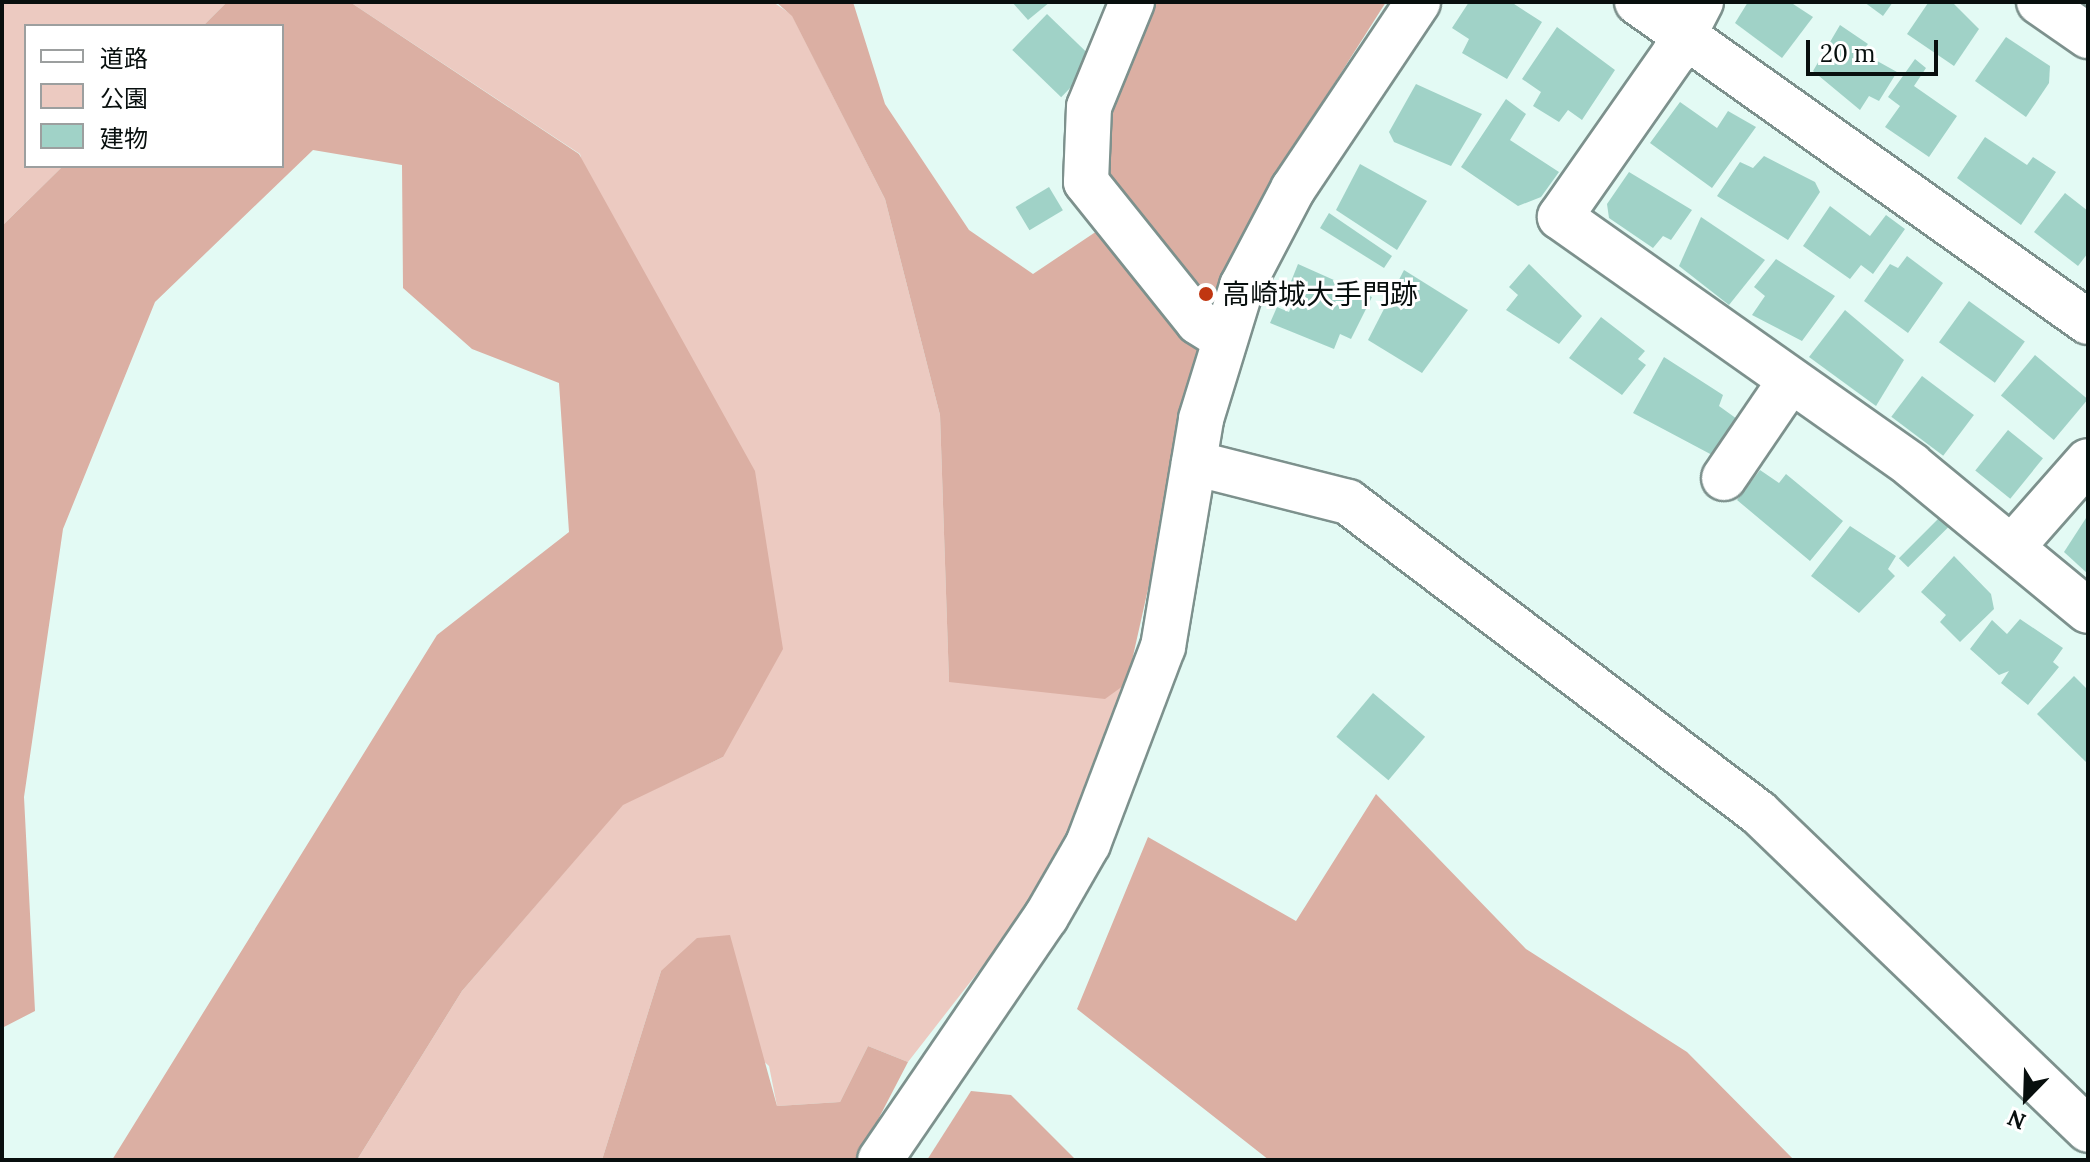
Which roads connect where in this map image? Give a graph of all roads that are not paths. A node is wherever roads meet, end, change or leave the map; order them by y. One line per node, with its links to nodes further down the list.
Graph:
1 (1132, 2): 8 (street)
2 (1418, 2): 8 (street)
3 (1637, 2): 5 (street)
4 (2039, 2): 6 (street)
5 (1692, 19): 7 (street); 9 (street)
6 (2088, 36)
7 (2088, 322)
8 (1222, 337): 11 (street)
9 (1790, 381): 12 (street); 13 (street)
10 (2088, 461): 13 (street)
11 (1194, 463): 15 (street); 16 (street)
12 (1724, 478)
13 (2013, 546): 14 (street)
14 (2088, 611)
15 (2088, 1130)
16 (880, 1160)

